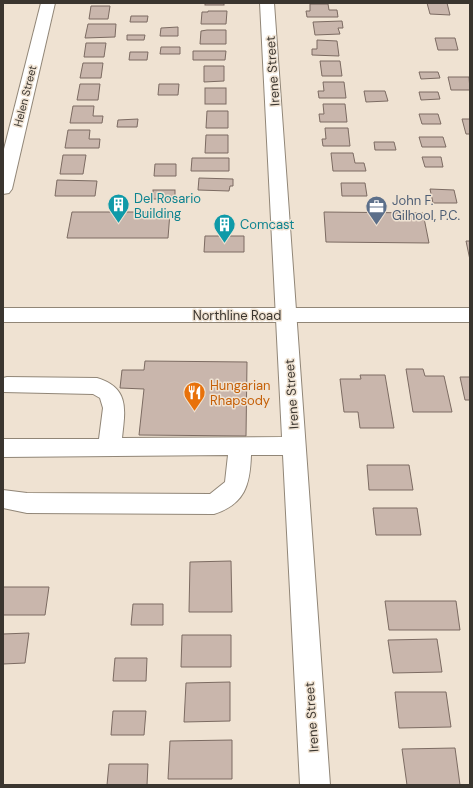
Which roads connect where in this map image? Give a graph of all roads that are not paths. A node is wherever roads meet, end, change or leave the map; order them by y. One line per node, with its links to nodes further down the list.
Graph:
1 (48, 3): 3 (street, Helen Street)
2 (267, 3): 5 (street, Irene Street)
3 (3, 188)
4 (3, 315): 5 (street, Northline Road)
5 (286, 315): 6 (street, Northline Road); 9 (street, Irene Street)
6 (470, 315)
7 (7, 385): 11 (street)
8 (240, 446): 9 (street); 11 (street); 12 (street)
9 (294, 446): 13 (street, Irene Street)
10 (3, 448): 11 (street)
11 (110, 448)
12 (3, 499)
13 (315, 785)

